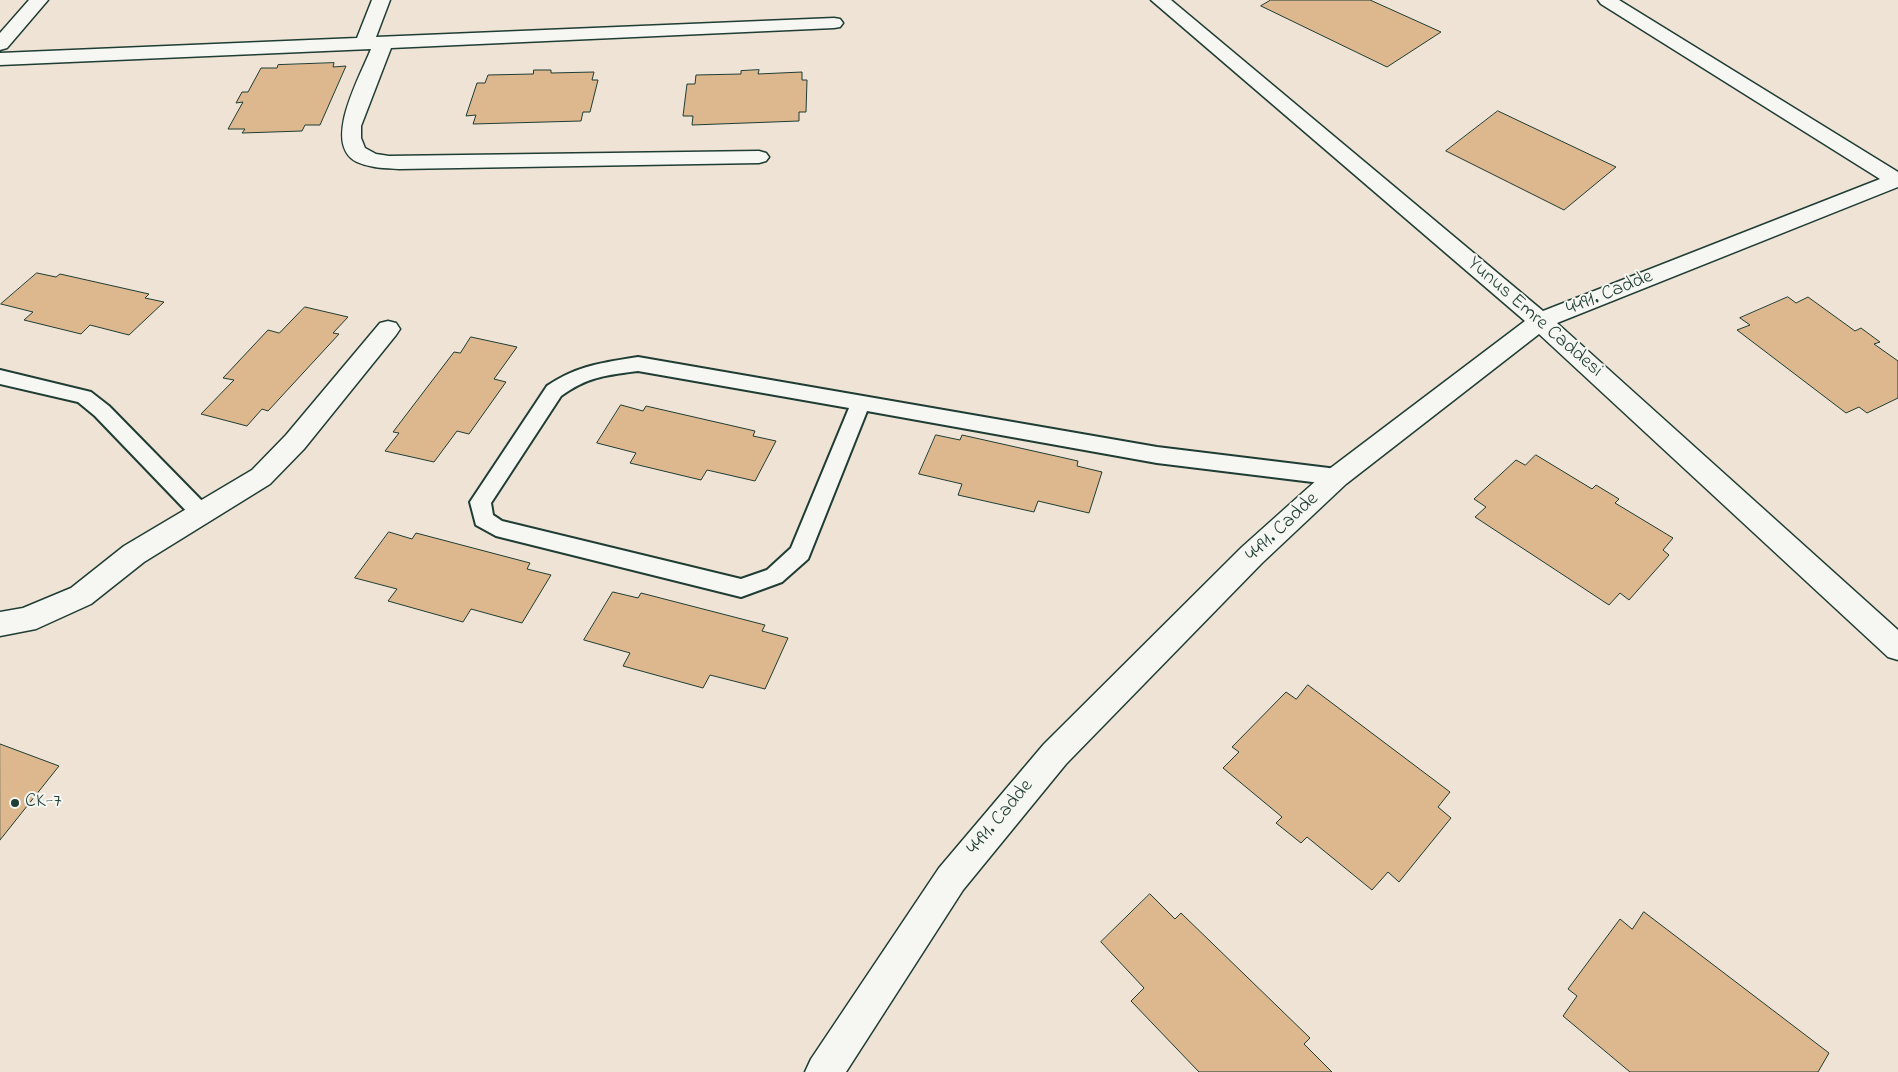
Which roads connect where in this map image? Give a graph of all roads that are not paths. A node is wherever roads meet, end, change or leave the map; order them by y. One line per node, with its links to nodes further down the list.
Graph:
1 (39, 0): 7 (street)
2 (381, 0): 6 (street)
3 (1160, 0): 11 (street, Yunus Emre Caddesi)
4 (1607, 0): 10 (street)
5 (834, 23): 6 (street)
6 (374, 43): 8 (street); 9 (street)
7 (0, 44)
8 (0, 59)
9 (758, 156)
10 (1897, 180): 11 (street, 4491. Cadde)
11 (1540, 321): 15 (street, 4491. Cadde); 18 (street, Yunus Emre Caddesi)
12 (388, 329): 16 (street)
13 (0, 377): 16 (lane)
14 (860, 402): 14 (lane); 15 (lane)
15 (1337, 478): 19 (street, 4491. Cadde)
16 (201, 514): 17 (street)
17 (0, 624)
18 (1898, 648)
19 (824, 1072)

